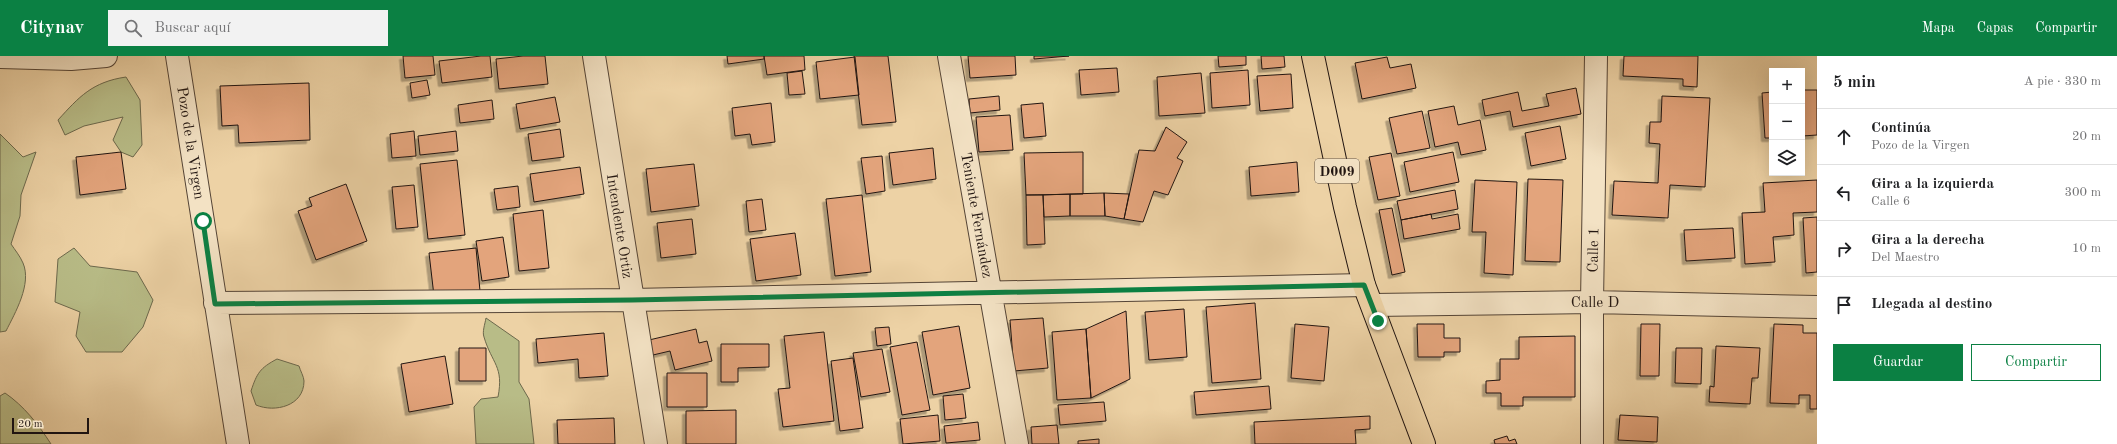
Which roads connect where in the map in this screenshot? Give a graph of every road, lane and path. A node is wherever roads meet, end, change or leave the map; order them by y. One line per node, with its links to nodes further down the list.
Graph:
1 (106, 56): 7 (street)
2 (177, 56): 12 (street, Pozo de la Virgen)
3 (594, 56): 10 (street, Intendente Ortiz)
4 (949, 56): 9 (street, Teniente Fernández)
5 (1313, 56): 8 (main road, D009)
6 (1596, 56): 11 (street, Calle 1)
7 (0, 57)
8 (1364, 285): 9 (street); 14 (main road, D009)
9 (990, 292): 10 (street); 17 (street, Teniente Fernández)
10 (632, 300): 12 (street); 16 (street, Intendente Ortiz)
11 (1592, 302): 13 (street, Calle D); 14 (street, Calle D); 19 (street, Calle 1)
12 (215, 304): 15 (street, Pozo de la Virgen)
13 (1817, 307)
14 (1375, 313): 18 (main road, D009)
15 (238, 444)
16 (656, 444)
17 (1017, 444)
18 (1424, 444)
19 (1592, 444)

